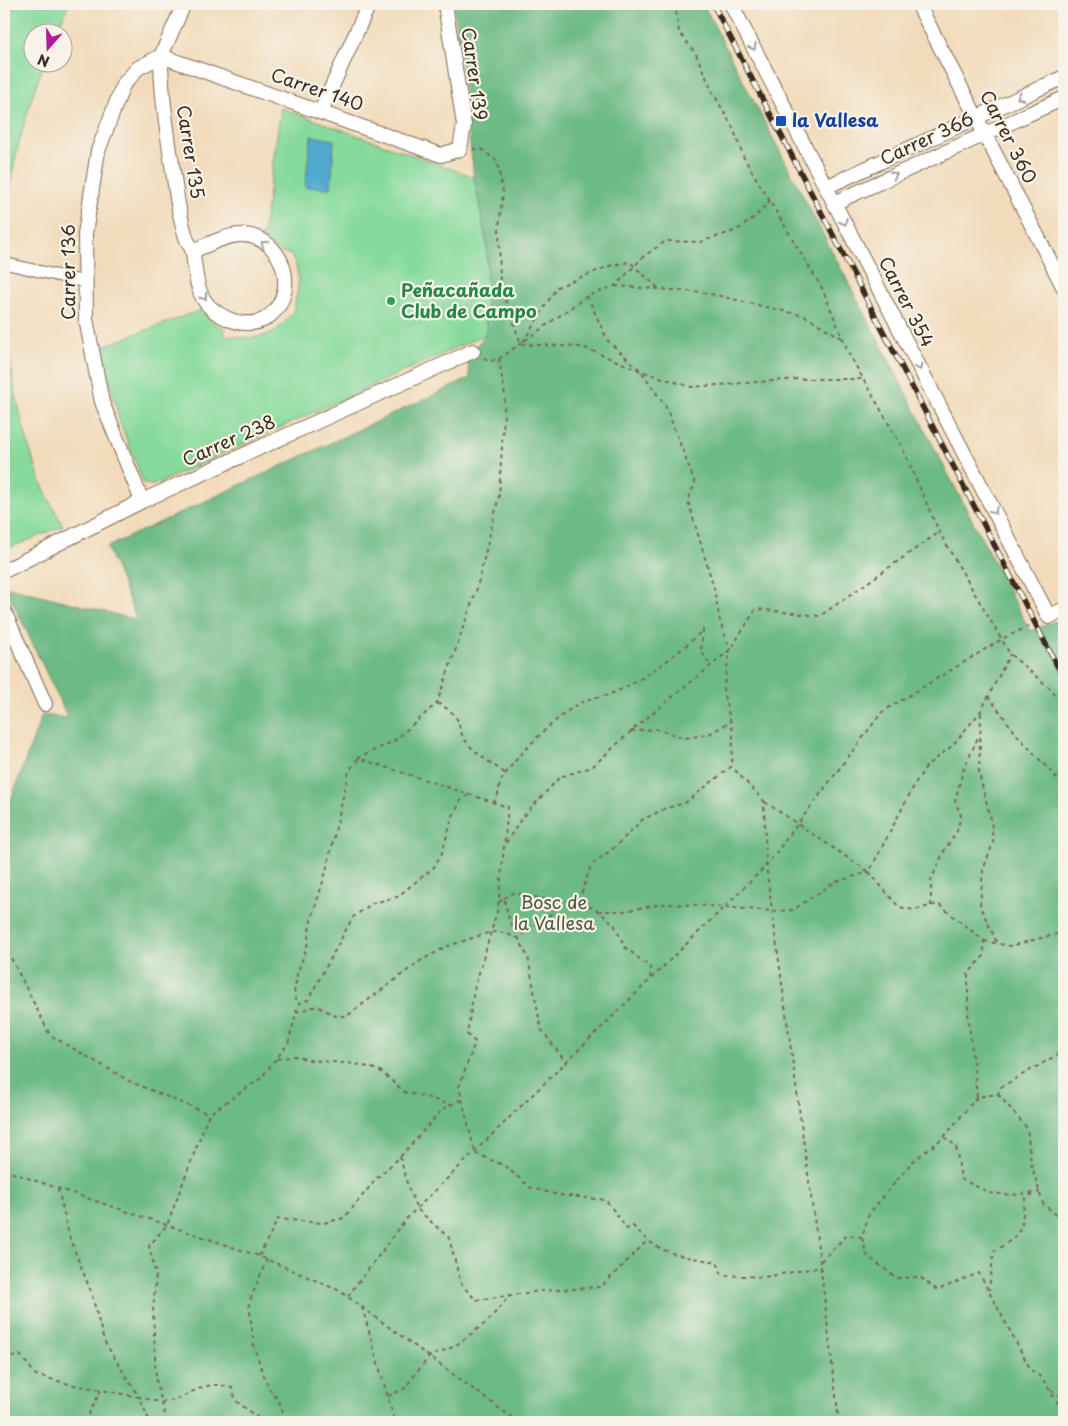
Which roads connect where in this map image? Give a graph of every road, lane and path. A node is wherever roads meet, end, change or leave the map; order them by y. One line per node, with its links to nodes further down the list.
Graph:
1 (184, 4): 7 (street)
2 (369, 4): 10 (street)
3 (445, 4): 13 (street, Carrer 139)
4 (675, 4): 15 (path)
5 (731, 4): 14 (street, Carrer 354, one-way to 14)
6 (918, 4): 11 (street, Carrer 360)
7 (161, 56): 10 (street, Carrer 140); 17 (street, Carrer 135); 20 (street, Carrer 136)
8 (1064, 77): 11 (street, Carrer 366, one-way to 11)
9 (1064, 98): 12 (street, Carrer 366)
10 (321, 111): 13 (street, Carrer 140)
11 (977, 117): 12 (street, Carrer 360); 14 (street, Carrer 366)
12 (984, 134): 16 (street, Carrer 366, one-way to 12); 22 (street, Carrer 360)
13 (460, 149): 26 (path)
14 (826, 187): 16 (street, Carrer 354)
15 (770, 200): 19 (path); 25 (path)
16 (834, 203): 37 (street, Carrer 354, one-way to 37)
17 (193, 251): 17 (street, Carrer 135, one-way to 17)
18 (4, 262): 20 (street)
19 (634, 266): 21 (path); 23 (path); 26 (path)
20 (85, 282): 31 (street, Carrer 136)
21 (615, 286): 23 (path); 24 (path)
22 (1064, 288)
23 (659, 289): 25 (path)
24 (587, 296): 26 (path); 29 (path)
25 (842, 338): 30 (path)
26 (521, 344): 28 (path); 29 (path)
27 (473, 351): 28 (path); 31 (street, Carrer 238)
28 (499, 359): 43 (path)
29 (640, 371): 30 (path); 39 (path)
30 (863, 379): 32 (path)
31 (142, 500): 33 (street, Carrer 238)
32 (939, 532): 38 (path); 39 (path)
33 (4, 572): 34 (street)
34 (4, 580)
35 (1064, 609): 37 (street)
36 (4, 611): 44 (street)
37 (1049, 617): 38 (path)
38 (1002, 639): 40 (path); 57 (path)
39 (730, 650): 41 (path); 47 (path)
40 (1010, 654): 42 (path); 46 (path)
41 (710, 665): 48 (path); 52 (path)
42 (988, 696): 45 (path); 53 (path)
43 (437, 703): 50 (path); 52 (path)
44 (45, 704)
45 (981, 711): 49 (path); 60 (path)
46 (1064, 712)
47 (730, 722): 48 (path); 51 (path)
48 (631, 731): 58 (path)
49 (980, 734): 65 (path); 73 (path)
50 (358, 758): 54 (path); 76 (path)
51 (732, 766): 56 (path); 63 (path)
52 (506, 774): 55 (path)
53 (1064, 786)
54 (469, 795): 55 (path); 76 (path)
55 (493, 802): 58 (path)
56 (764, 802): 57 (path); 59 (path)
57 (797, 825): 59 (path); 60 (path)
58 (504, 845): 64 (path)
59 (766, 866): 66 (path); 68 (path)
60 (869, 872): 65 (path); 68 (path)
61 (504, 898): 62 (path); 64 (path); 71 (path)
62 (555, 901): 63 (path); 71 (path)
63 (579, 901): 67 (path)
64 (499, 902): 69 (path)
65 (931, 906): 72 (path)
66 (725, 907): 67 (path); 68 (path); 75 (path)
67 (598, 911): 75 (path)
68 (772, 911): 99 (path)
69 (491, 932): 71 (path); 77 (path); 83 (path)
70 (1064, 932): 73 (path)
71 (518, 938): 80 (path)
72 (984, 940): 73 (path); 82 (path)
73 (997, 943)
74 (4, 944): 85 (path)
75 (650, 982): 80 (path)
76 (298, 1004): 77 (path)
77 (296, 1012): 79 (path)
78 (1064, 1052): 81 (path)
79 (276, 1059): 84 (path); 85 (path)
80 (567, 1064): 87 (path)
81 (998, 1094): 82 (path); 91 (path)
82 (977, 1097): 86 (path)
83 (462, 1099): 84 (path); 87 (path)
84 (450, 1106): 88 (path)
85 (209, 1114): 94 (path)
86 (944, 1137): 91 (path); 95 (path)
87 (475, 1153): 92 (path); 96 (path)
88 (400, 1157): 92 (path); 97 (path)
89 (4, 1170): 90 (path)
90 (58, 1188): 94 (path); 110 (path)
91 (1039, 1192): 93 (path); 101 (path)
92 (417, 1209): 102 (path); 103 (path)
93 (1064, 1221)
94 (167, 1225): 97 (path); 112 (path)
95 (862, 1237): 99 (path); 101 (path)
96 (646, 1242): 100 (path); 102 (path)
97 (259, 1256): 98 (path)
98 (268, 1260): 103 (path); 118 (path)
99 (820, 1262): 100 (path)
100 (821, 1267): 121 (path)
101 (988, 1291): 107 (path)
102 (510, 1295): 105 (path)
103 (348, 1296): 104 (path)
104 (362, 1307): 105 (path); 109 (path)
105 (429, 1357): 109 (path); 120 (path)
106 (4, 1359): 108 (path)
107 (1050, 1389): 111 (path); 113 (path)
108 (101, 1390): 110 (path); 114 (path)
109 (388, 1396): 119 (path)
110 (139, 1397): 112 (path); 115 (path)
111 (1064, 1398)
112 (162, 1402): 116 (path); 117 (path)
113 (1064, 1413)
114 (85, 1422)
115 (150, 1422)
116 (167, 1422)
117 (263, 1422)
118 (283, 1422)
119 (395, 1422)
120 (518, 1422)
121 (839, 1422)

